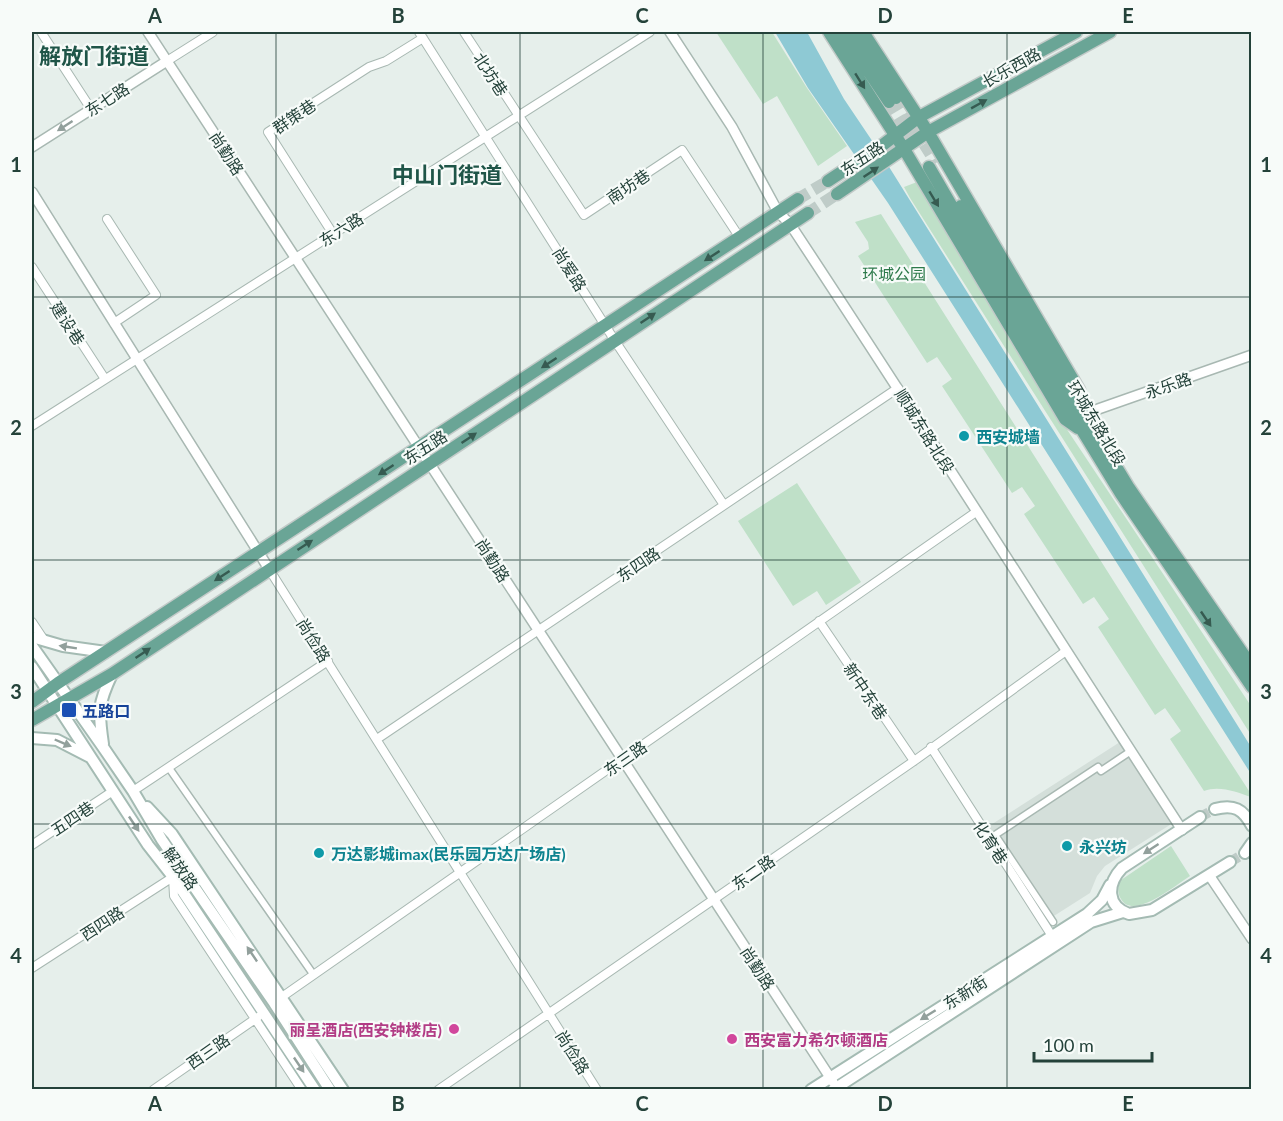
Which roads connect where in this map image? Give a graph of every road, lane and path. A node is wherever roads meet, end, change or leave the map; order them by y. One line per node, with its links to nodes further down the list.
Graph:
1 (41, 32): 15 (street)
2 (148, 32): 14 (street, 尚勤路)
3 (213, 32): 14 (street, 东七路)
4 (464, 32): 16 (street, 北坊巷)
5 (650, 32): 16 (street, 东六路)
6 (670, 32): 27 (street, 顺城东路北段)
7 (829, 32): 20 (main road, one-way to 20)
8 (842, 32): 9 (main road)
9 (853, 32)
10 (863, 32): 17 (main road)
11 (1076, 32): 17 (main road, 长乐西路)
12 (1110, 32): 18 (main road, 长乐西路, one-way to 12)
13 (421, 35): 19 (street, 尚爱路); 31 (street, 群策巷)
14 (167, 61): 15 (street, 东七路); 33 (street, 尚勤路)
15 (91, 109): 21 (street, 东七路, one-way to 21)
16 (519, 116): 19 (street, 东六路); 32 (street, 南坊巷)
17 (919, 117): 18 (main road); 20 (main road, 长乐西路)
18 (928, 132): 22 (main road, 长乐西路); 42 (main road)
19 (487, 136): 31 (street, 东六路); 36 (street, 尚爱路)
20 (895, 136): 22 (main road); 23 (main road, 东五路)
21 (32, 147)
22 (904, 149): 25 (main road, 东五路, one-way to 22); 44 (main road, one-way to 44)
23 (828, 181)
24 (32, 192): 35 (street, 尚俭路)
25 (837, 194)
26 (798, 199): 27 (main road, 东五路)
27 (778, 212): 30 (street, 顺城东路北段); 32 (main road, 东五路)
28 (808, 213): 30 (main road, 东五路)
29 (107, 219): 35 (street)
30 (790, 224): 37 (main road, 东五路, one-way to 30); 41 (street, 顺城东路北段)
31 (333, 234): 33 (street, 东六路)
32 (740, 238): 36 (main road, 东五路, one-way to 36)
33 (296, 258): 39 (street, 东六路); 45 (street, 尚勤路)
34 (32, 267): 40 (street, 建设巷)
35 (114, 323): 39 (street, 尚俭路)
36 (606, 326): 37 (street, 尚爱路); 45 (main road, 东五路, one-way to 45)
37 (615, 340): 46 (main road, 东五路, one-way to 37); 47 (street, 尚爱路)
38 (1251, 356): 42 (street, 永乐路)
39 (137, 359): 40 (street, 东六路); 49 (street, 尚俭路)
40 (105, 378): 43 (street, 东六路)
41 (898, 388): 47 (street, 东四路); 48 (street, 顺城东路北段)
42 (1084, 414): 44 (main road, 环城东路北段); 61 (main road, 环城东路北段)
43 (32, 426)
44 (1082, 430): 64 (main road, 环城东路北段, one-way to 64)
45 (419, 448): 46 (street, 尚勤路); 49 (main road, 东五路, one-way to 49)
46 (430, 464): 50 (main road, 东五路, one-way to 46); 53 (street, 尚勤路)
47 (724, 505): 53 (street, 东四路)
48 (976, 512): 51 (street, 东三路); 57 (street, 顺城东路北段)
49 (258, 552): 50 (street, 尚俭路); 58 (main road, 东五路, one-way to 58)
50 (269, 569): 59 (street, 尚俭路); 62 (main road, 东五路, one-way to 50)
51 (819, 621): 76 (street, 东三路); 77 (street, 新中东巷)
52 (32, 622): 55 (street)
53 (538, 630): 71 (street, 东四路); 76 (street, 尚勤路)
54 (32, 637): 55 (main road)
55 (45, 641): 58 (main road, one-way to 55)
56 (32, 646): 63 (main road, 解放路)
57 (1066, 651): 73 (street, 东二路); 74 (street, 顺城东路北段)
58 (106, 652): 63 (main road, 东五路)
59 (327, 661): 71 (street, 尚俭路); 78 (street)
60 (32, 667): 65 (main road, 解放路)
61 (1251, 667)
62 (112, 674): 66 (main road, 东五路); 72 (main road)
63 (58, 682): 65 (main road, 东五路); 66 (main road, 解放路)
64 (1251, 687)
65 (48, 692): 67 (main road, 东五路); 68 (main road, 解放路)
66 (69, 698): 68 (main road, 东五路); 72 (main road, 解放路)
67 (32, 702)
68 (57, 705): 69 (main road, 东五路); 75 (main road, 解放路)
69 (32, 720)
70 (32, 738): 75 (main road, one-way to 75)
71 (376, 739): 87 (street, 尚俭路)
72 (104, 747): 80 (main road, 解放路)
73 (931, 747): 77 (street, 东二路); 96 (street, 化育巷)
74 (1131, 752): 84 (street, 顺城东路北段); 95 (street)
75 (91, 758): 79 (main road, 解放路)
76 (623, 760): 87 (street, 东三路); 93 (street, 尚勤路)
77 (914, 761): 93 (street, 东二路)
78 (169, 768): 80 (street); 99 (street)
79 (113, 791): 85 (street, 五四巷); 90 (main road, 解放路, one-way to 90)
80 (133, 791): 89 (main road); 92 (main road, 解放路)
81 (1215, 809): 83 (main road)
82 (1200, 817): 84 (main road, 东新街)
83 (1250, 819)
84 (1182, 830): 91 (main road, 东新街, one-way to 91)
85 (32, 845)
86 (1230, 862): 88 (main road, 东新街)
87 (460, 872): 99 (street, 东三路); 101 (street, 尚俭路)
88 (1209, 875): 94 (main road, 东新街); 97 (street)
89 (200, 876): 92 (main road); 100 (main road, one-way to 89)
90 (173, 877): 98 (street, 西四路); 102 (main road, 解放路)
91 (1110, 885): 94 (main road); 96 (main road, 东新街)
92 (198, 893): 100 (main road, 解放路)
93 (714, 899): 101 (street, 东二路); 103 (street, 尚勤路)
94 (1123, 912): 112 (main road, 东新街)
95 (1053, 922)
96 (1052, 936): 103 (main road, 东新街, one-way to 103)
97 (1251, 939)
98 (32, 968)
99 (313, 974): 100 (street, 东三路)
100 (278, 1000): 107 (main road, 解放路); 108 (main road)
101 (549, 1014): 109 (street, 东二路); 110 (street, 尚俭路)
102 (260, 1016): 104 (street, 西三路); 105 (street); 106 (main road, 解放路, one-way to 106)
103 (830, 1077): 111 (main road, 东新街); 112 (street, 尚勤路)
104 (153, 1089)
105 (302, 1089)
106 (315, 1089)
107 (330, 1089)
108 (343, 1089)
109 (438, 1089)
110 (597, 1089)
111 (811, 1089)
112 (836, 1089)

